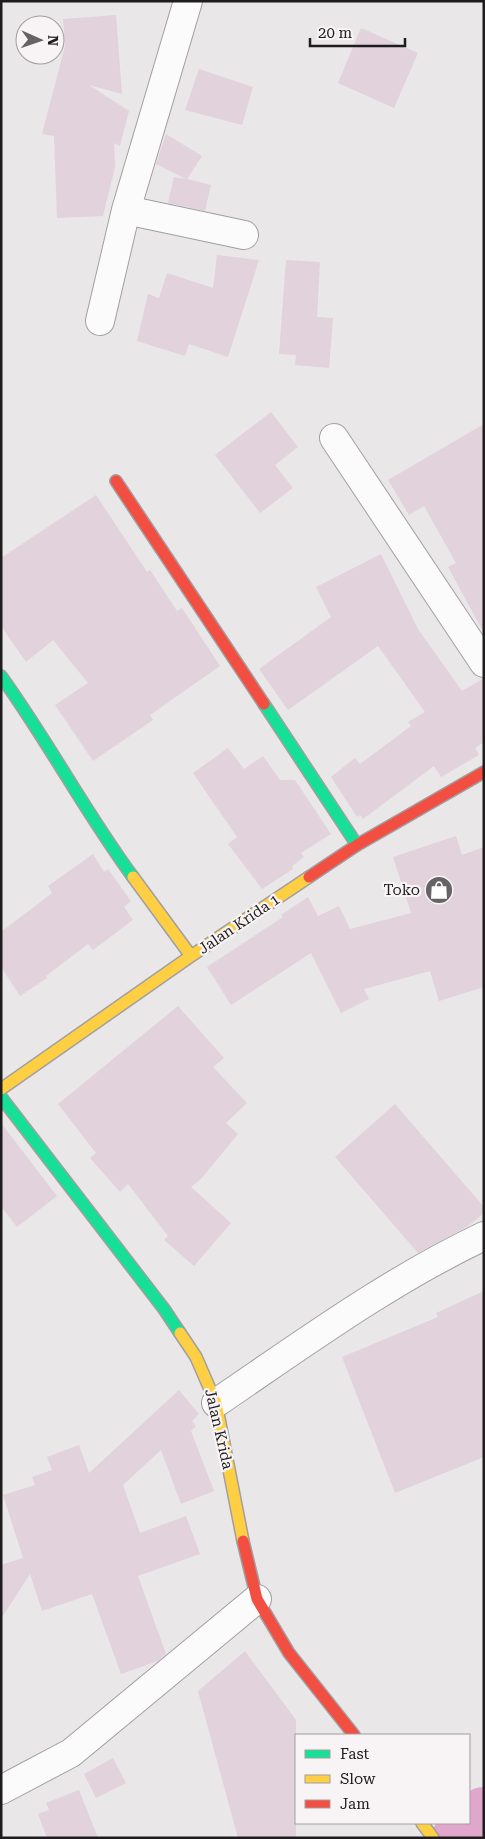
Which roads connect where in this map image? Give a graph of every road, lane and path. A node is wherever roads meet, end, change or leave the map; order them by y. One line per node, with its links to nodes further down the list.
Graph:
1 (188, 1): 2 (street)
2 (126, 210): 3 (street); 4 (street)
3 (244, 235)
4 (100, 321)
5 (334, 438): 7 (street)
6 (116, 481): 10 (street)
7 (484, 664)
8 (1, 676): 11 (street)
9 (484, 772): 10 (street, Jalan Krida 1)
10 (357, 845): 11 (street, Jalan Krida 1)
11 (191, 956): 12 (street, Jalan Krida 1)
12 (1, 1088)
13 (1, 1097): 15 (street, Jalan Krida)
14 (484, 1236): 15 (street)
15 (216, 1403): 16 (street, Jalan Krida)
16 (257, 1599): 17 (street, Jalan Krida); 18 (street)
17 (353, 1734)
18 (1, 1790)
19 (423, 1824): 20 (street)
20 (433, 1838)

